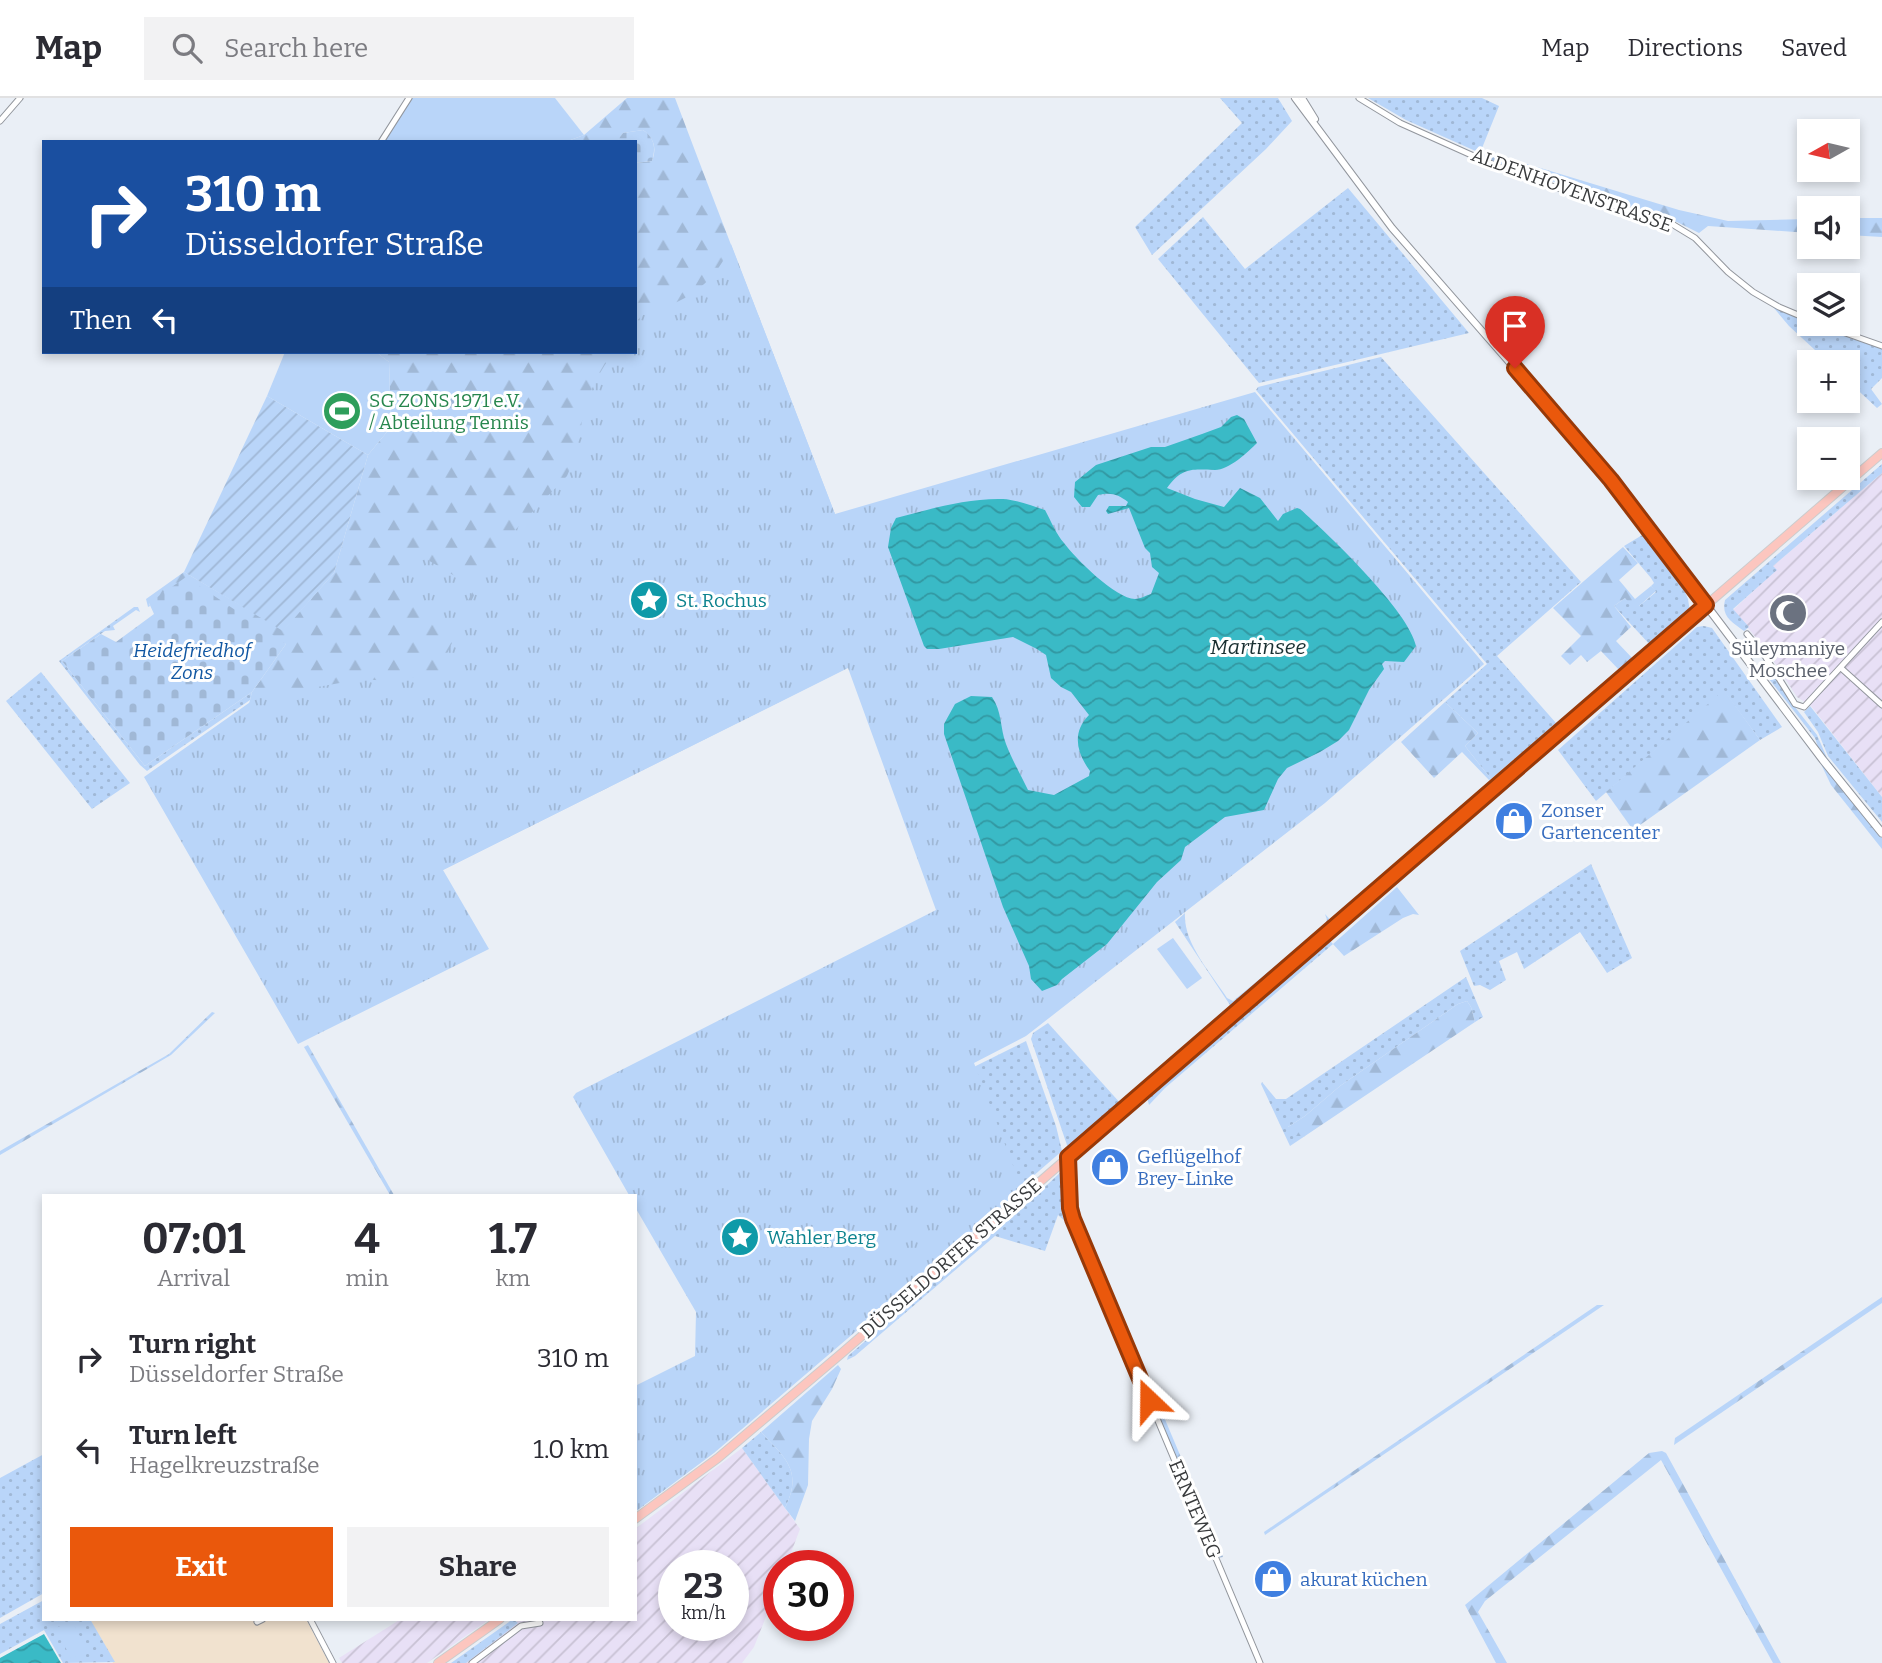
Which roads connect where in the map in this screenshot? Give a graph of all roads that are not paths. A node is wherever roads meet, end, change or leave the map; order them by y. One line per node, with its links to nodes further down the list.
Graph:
1 (20, 98): 6 (street)
2 (409, 98): 7 (street)
3 (1295, 98): 8 (street)
4 (1302, 98): 8 (street)
5 (1359, 98): 9 (street, ALDENHOVENSTRASSE)
6 (0, 121)
7 (382, 140)
8 (1348, 171): 13 (street)
9 (1797, 315)
10 (1854, 336): 11 (street)
11 (1882, 346)
12 (1882, 453): 13 (main road, DÜSSELDORFER STRASSE)
13 (1706, 605): 18 (main road); 19 (main road, DÜSSELDORFER STRASSE)
14 (1882, 622): 16 (street)
15 (1747, 634): 16 (street)
16 (1841, 668): 17 (street)
17 (1882, 705)
18 (1882, 832)
19 (1068, 1157): 20 (main road, DÜSSELDORFER STRASSE); 27 (street, ERNTEWEG)
20 (637, 1517)
21 (311, 1621): 24 (street)
22 (497, 1621): 25 (main road)
23 (540, 1623): 26 (street)
24 (333, 1663)
25 (438, 1663)
26 (472, 1663)
27 (1261, 1663)

